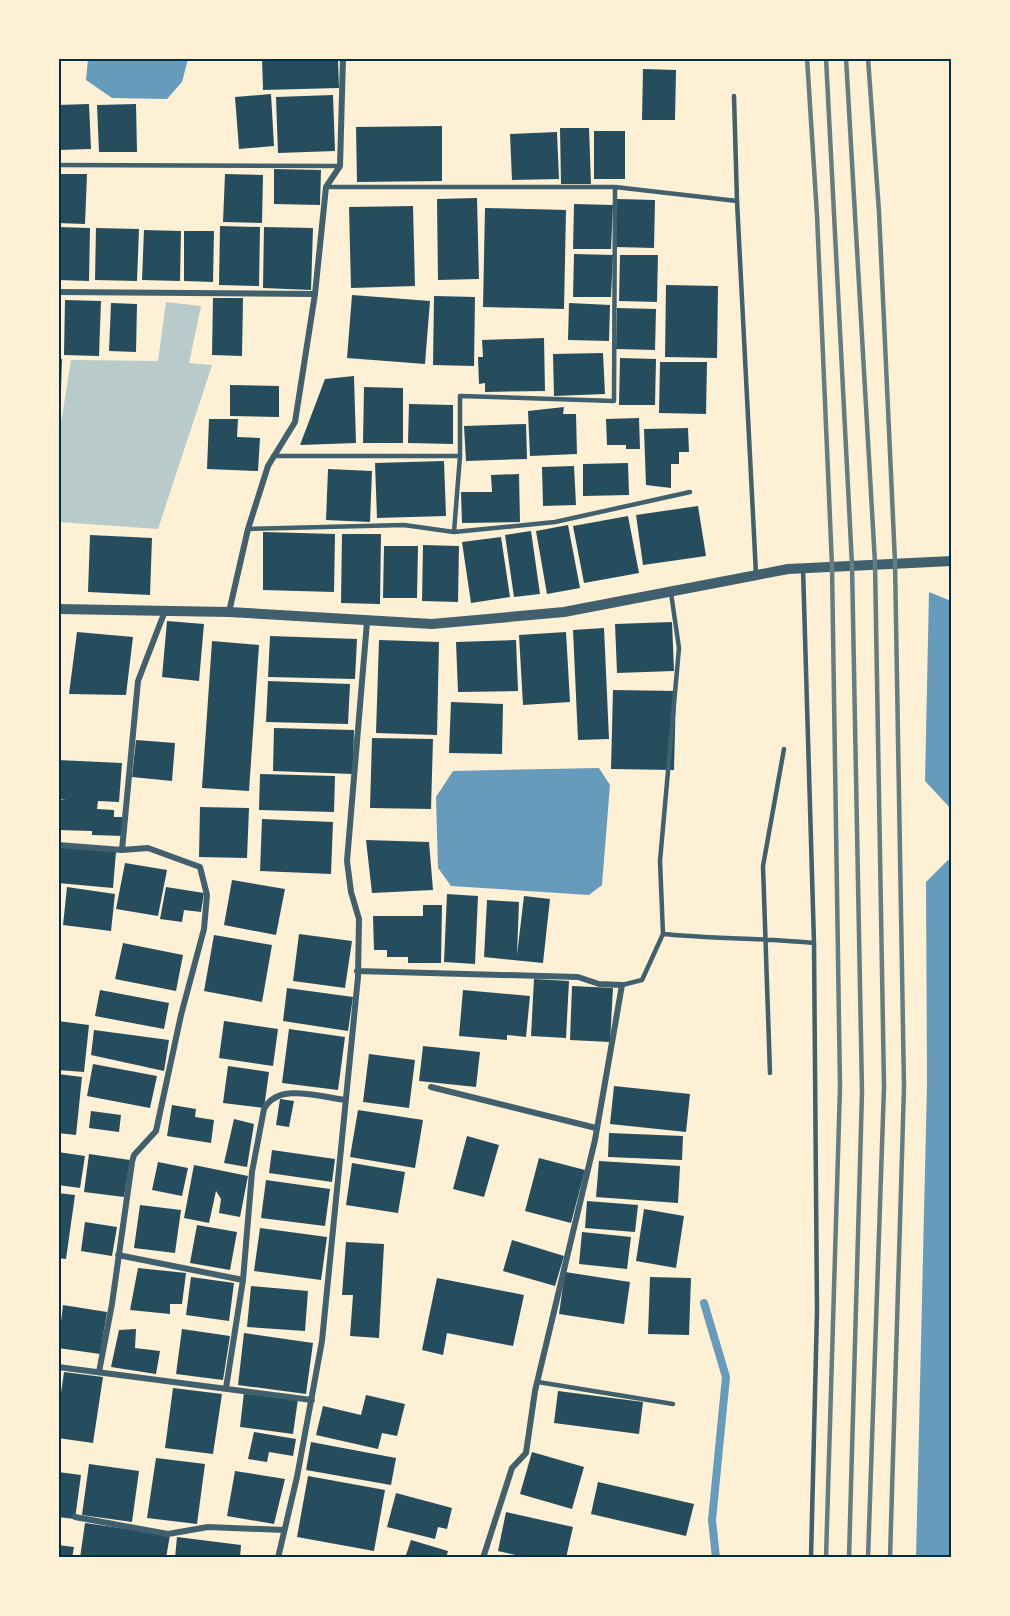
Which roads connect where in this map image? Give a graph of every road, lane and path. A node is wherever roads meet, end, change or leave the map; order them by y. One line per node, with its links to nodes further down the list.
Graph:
1 (343, 58): 4 (street)
2 (734, 96): 7 (lane)
3 (58, 165): 4 (lane)
4 (340, 166): 5 (street)
5 (326, 187): 6 (lane); 9 (street)
6 (615, 187): 7 (lane); 11 (lane)
7 (737, 201): 17 (lane)
8 (58, 292): 9 (street)
9 (315, 294): 10 (street)
10 (273, 456): 11 (lane); 13 (street)
11 (460, 456): 14 (lane)
12 (690, 492): 14 (lane)
13 (248, 529): 14 (lane); 21 (street)
14 (454, 532)
15 (951, 561): 16 (street)
16 (803, 568): 17 (street); 28 (lane)
17 (756, 573): 18 (street)
18 (671, 591): 22 (street); 26 (lane)
19 (58, 609): 20 (street)
20 (165, 611): 21 (street); 25 (street)
21 (229, 612): 22 (street)
22 (368, 622): 29 (street)
23 (784, 749): 27 (lane)
24 (58, 845): 25 (street)
25 (122, 850): 35 (street)
26 (663, 934): 27 (lane); 30 (lane)
27 (765, 938): 28 (lane); 31 (lane)
28 (814, 943): 47 (lane)
29 (357, 971): 30 (street); 33 (street)
30 (622, 985): 34 (street)
31 (770, 1072)
32 (432, 1088): 34 (street)
33 (345, 1100): 36 (street); 41 (street)
34 (596, 1128): 39 (street)
35 (118, 1255): 36 (street); 38 (street)
36 (243, 1280): 40 (street)
37 (58, 1367): 38 (street)
38 (99, 1372): 40 (street)
39 (537, 1382): 42 (lane); 46 (street)
40 (226, 1388): 41 (street)
41 (312, 1400): 44 (street)
42 (673, 1404)
43 (75, 1517): 44 (street)
44 (284, 1530): 45 (street)
45 (278, 1557)
46 (483, 1557)
47 (811, 1557)

